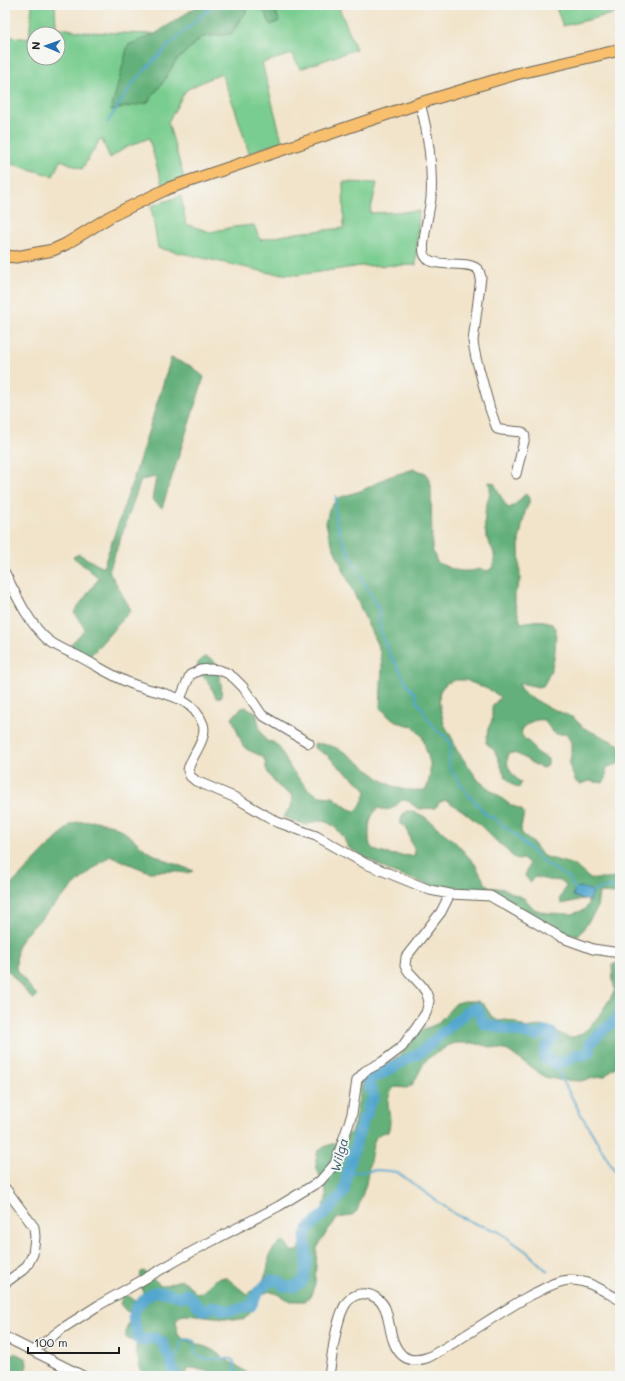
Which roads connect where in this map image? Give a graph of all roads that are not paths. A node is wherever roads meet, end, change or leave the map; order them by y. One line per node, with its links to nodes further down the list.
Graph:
1 (620, 50): 2 (main road)
2 (420, 103): 3 (main road); 4 (street)
3 (5, 256)
4 (516, 474)
5 (5, 573): 6 (street)
6 (180, 699): 7 (street); 8 (street)
7 (309, 743)
8 (450, 894): 9 (street); 14 (street)
9 (620, 953)
10 (5, 1188): 11 (street)
11 (5, 1283)
12 (620, 1300): 16 (street)
13 (5, 1337): 14 (street)
14 (33, 1352): 15 (street)
15 (83, 1376)
16 (329, 1376)

